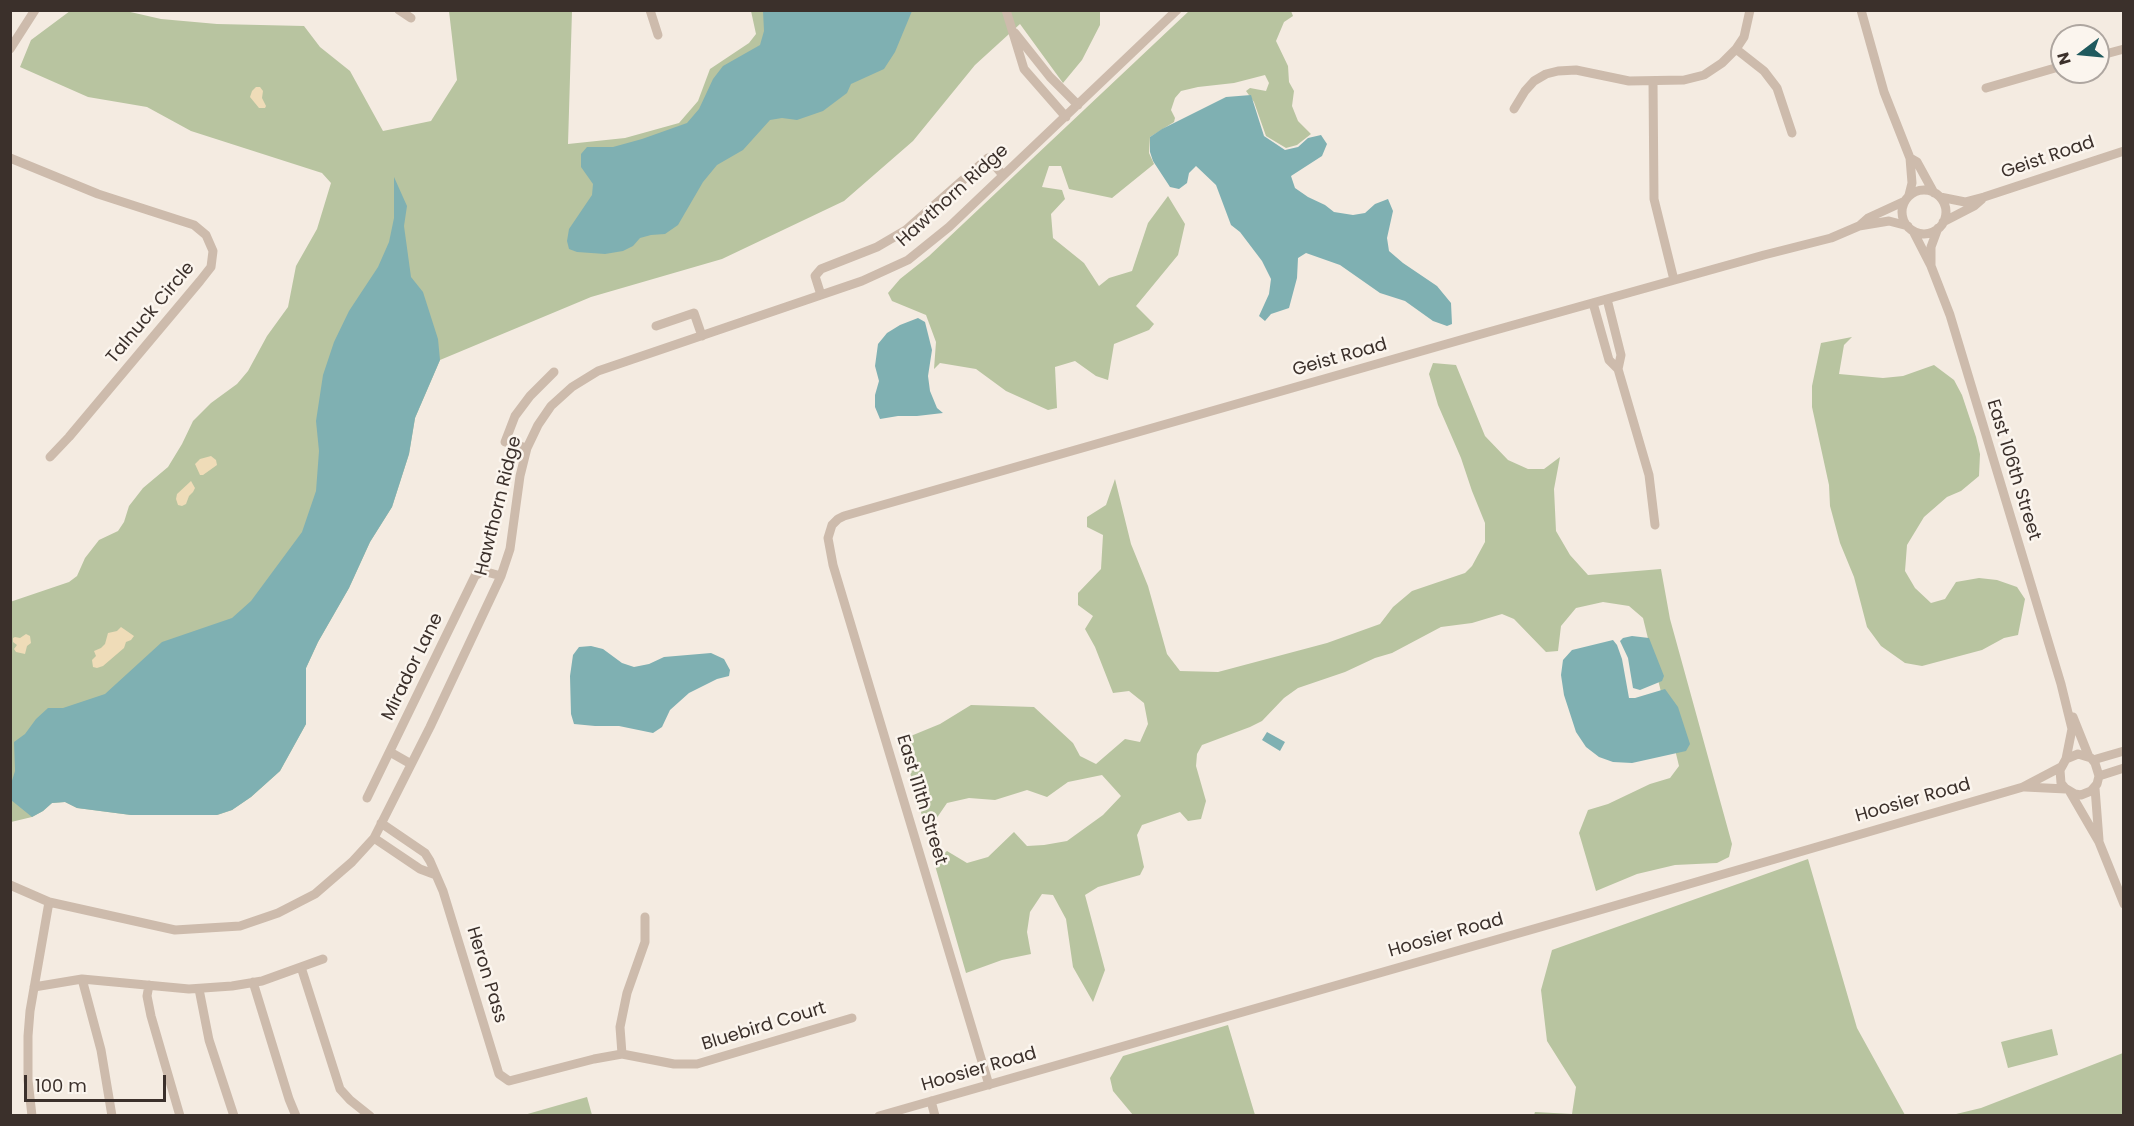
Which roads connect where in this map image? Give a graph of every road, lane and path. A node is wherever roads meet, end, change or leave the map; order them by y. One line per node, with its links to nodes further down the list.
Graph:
1 (399, 10): 8 (street)
2 (650, 10): 10 (street)
3 (1006, 10): 9 (street)
4 (1177, 10): 16 (street, Hawthorn Ridge)
5 (1750, 10): 12 (street)
6 (1861, 10): 22 (street)
7 (35, 13): 11 (street)
8 (411, 18)
9 (1013, 31): 16 (street); 18 (street)
10 (658, 35)
11 (10, 49)
12 (1736, 49): 14 (street); 19 (street)
13 (2050, 69): 15 (street)
14 (1653, 81): 17 (street); 31 (street)
15 (1986, 88)
16 (1078, 105): 18 (street, Hawthorn Ridge)
17 (1514, 109)
18 (1066, 117): 23 (street, Hawthorn Ridge)
19 (1792, 133)
20 (2124, 151): 25 (street, Geist Road)
21 (10, 158): 40 (street, Talnuck Circle)
22 (1910, 158): 24 (street); 26 (street)
23 (1003, 175): 32 (street, Hawthorn Ridge); 32 (street)
24 (1937, 195): 25 (street, Geist Road); 26 (street); 27 (street)
25 (1984, 197): 27 (street, Geist Road)
26 (1907, 198): 28 (street, Geist Road); 29 (street)
27 (1941, 225): 29 (street); 30 (street, East 106th Street)
28 (1859, 226): 29 (street, Geist Road); 31 (street, Geist Road)
29 (1911, 228): 30 (street, East 106th Street)
30 (1931, 266): 44 (street, East 106th Street)
31 (1674, 280): 33 (street, Geist Road)
32 (821, 295): 36 (street, Hawthorn Ridge)
33 (1607, 299): 34 (street, Geist Road); 37 (street)
34 (1593, 303): 37 (street); 41 (street, Geist Road)
35 (656, 326): 36 (street)
36 (702, 336): 39 (street, Hawthorn Ridge)
37 (1618, 369): 42 (street)
38 (554, 372): 39 (street)
39 (527, 448): 43 (street, Hawthorn Ridge)
40 (50, 457)
41 (832, 525): 74 (street, East 111th Street)
42 (1655, 525)
43 (501, 576): 45 (street, Mirador Lane); 49 (street, Hawthorn Ridge)
44 (2061, 684): 47 (street, East 106th Street); 48 (street, East 106th Street)
45 (390, 752): 49 (street); 55 (street, Mirador Lane)
46 (2124, 752): 47 (street)
47 (2091, 759): 48 (street); 51 (street)
48 (2064, 763): 52 (street, Hoosier Road); 54 (street)
49 (411, 764): 56 (street, Hawthorn Ridge)
50 (2124, 768): 51 (street)
51 (2099, 776): 53 (street)
52 (2023, 787): 54 (street, Hoosier Road); 74 (street, Hoosier Road)
53 (2094, 788): 54 (street); 58 (street)
54 (2068, 791): 58 (street)
55 (368, 798)
56 (381, 823): 57 (street, Hawthorn Ridge); 59 (street, Heron Pass)
57 (374, 838): 59 (street); 61 (street, Hawthorn Ridge)
58 (2099, 842): 62 (street)
59 (436, 875): 73 (street, Heron Pass)
60 (10, 885): 61 (street, Hawthorn Ridge)
61 (49, 902): 69 (street)
62 (2124, 904)
63 (645, 917): 72 (street)
64 (323, 959): 65 (street)
65 (302, 967): 67 (street); 82 (street)
66 (82, 979): 68 (street); 69 (street); 78 (street)
67 (253, 982): 70 (street); 81 (street)
68 (149, 986): 70 (street); 79 (street)
69 (34, 987): 77 (street)
70 (199, 988): 80 (street)
71 (852, 1018): 72 (street, Bluebird Court)
72 (622, 1054): 73 (street, Bluebird Court)
73 (509, 1081)
74 (989, 1085): 75 (street, Hoosier Road)
75 (931, 1101): 76 (street, Hoosier Road); 85 (street)
76 (919, 1105): 83 (street, Hoosier Road); 84 (street)
77 (32, 1116)
78 (112, 1116)
79 (180, 1116)
80 (234, 1116)
81 (296, 1116)
82 (370, 1116)
83 (879, 1116)
84 (923, 1116)
85 (935, 1116)

